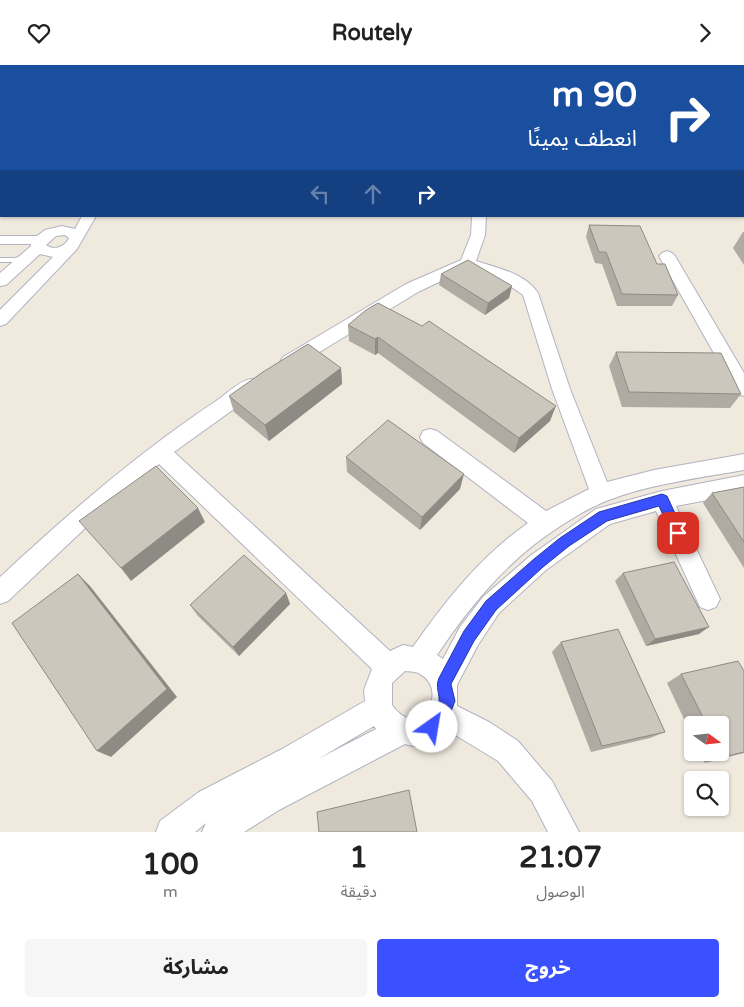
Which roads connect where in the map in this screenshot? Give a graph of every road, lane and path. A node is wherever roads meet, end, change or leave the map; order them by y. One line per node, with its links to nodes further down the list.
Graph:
1 (70, 217): 4 (street)
2 (89, 217): 6 (street)
3 (479, 217): 10 (street)
4 (56, 231): 6 (street); 7 (street)
5 (0, 240): 7 (street)
6 (75, 241): 7 (street); 13 (street)
7 (38, 249): 9 (lane); 11 (street); 12 (street)
8 (667, 256): 14 (street)
9 (0, 260)
10 (467, 263): 16 (street); 19 (street)
11 (0, 281)
12 (0, 305)
13 (0, 321)
14 (744, 389)
15 (430, 437): 21 (street)
16 (159, 451): 22 (street); 25 (street)
17 (744, 462): 19 (street)
18 (744, 484): 20 (street)
19 (601, 493): 21 (street)
20 (662, 499): 23 (street); 26 (street)
21 (545, 523): 24 (street)
22 (0, 593)
23 (708, 599)
24 (419, 659): 25 (street); 26 (street)
25 (388, 667): 27 (street)
26 (444, 683): 28 (street)
27 (379, 708): 29 (street); 30 (street)
28 (443, 713): 29 (street); 32 (street)
29 (402, 731): 31 (street)
30 (171, 832)
31 (217, 832)
32 (564, 832)

